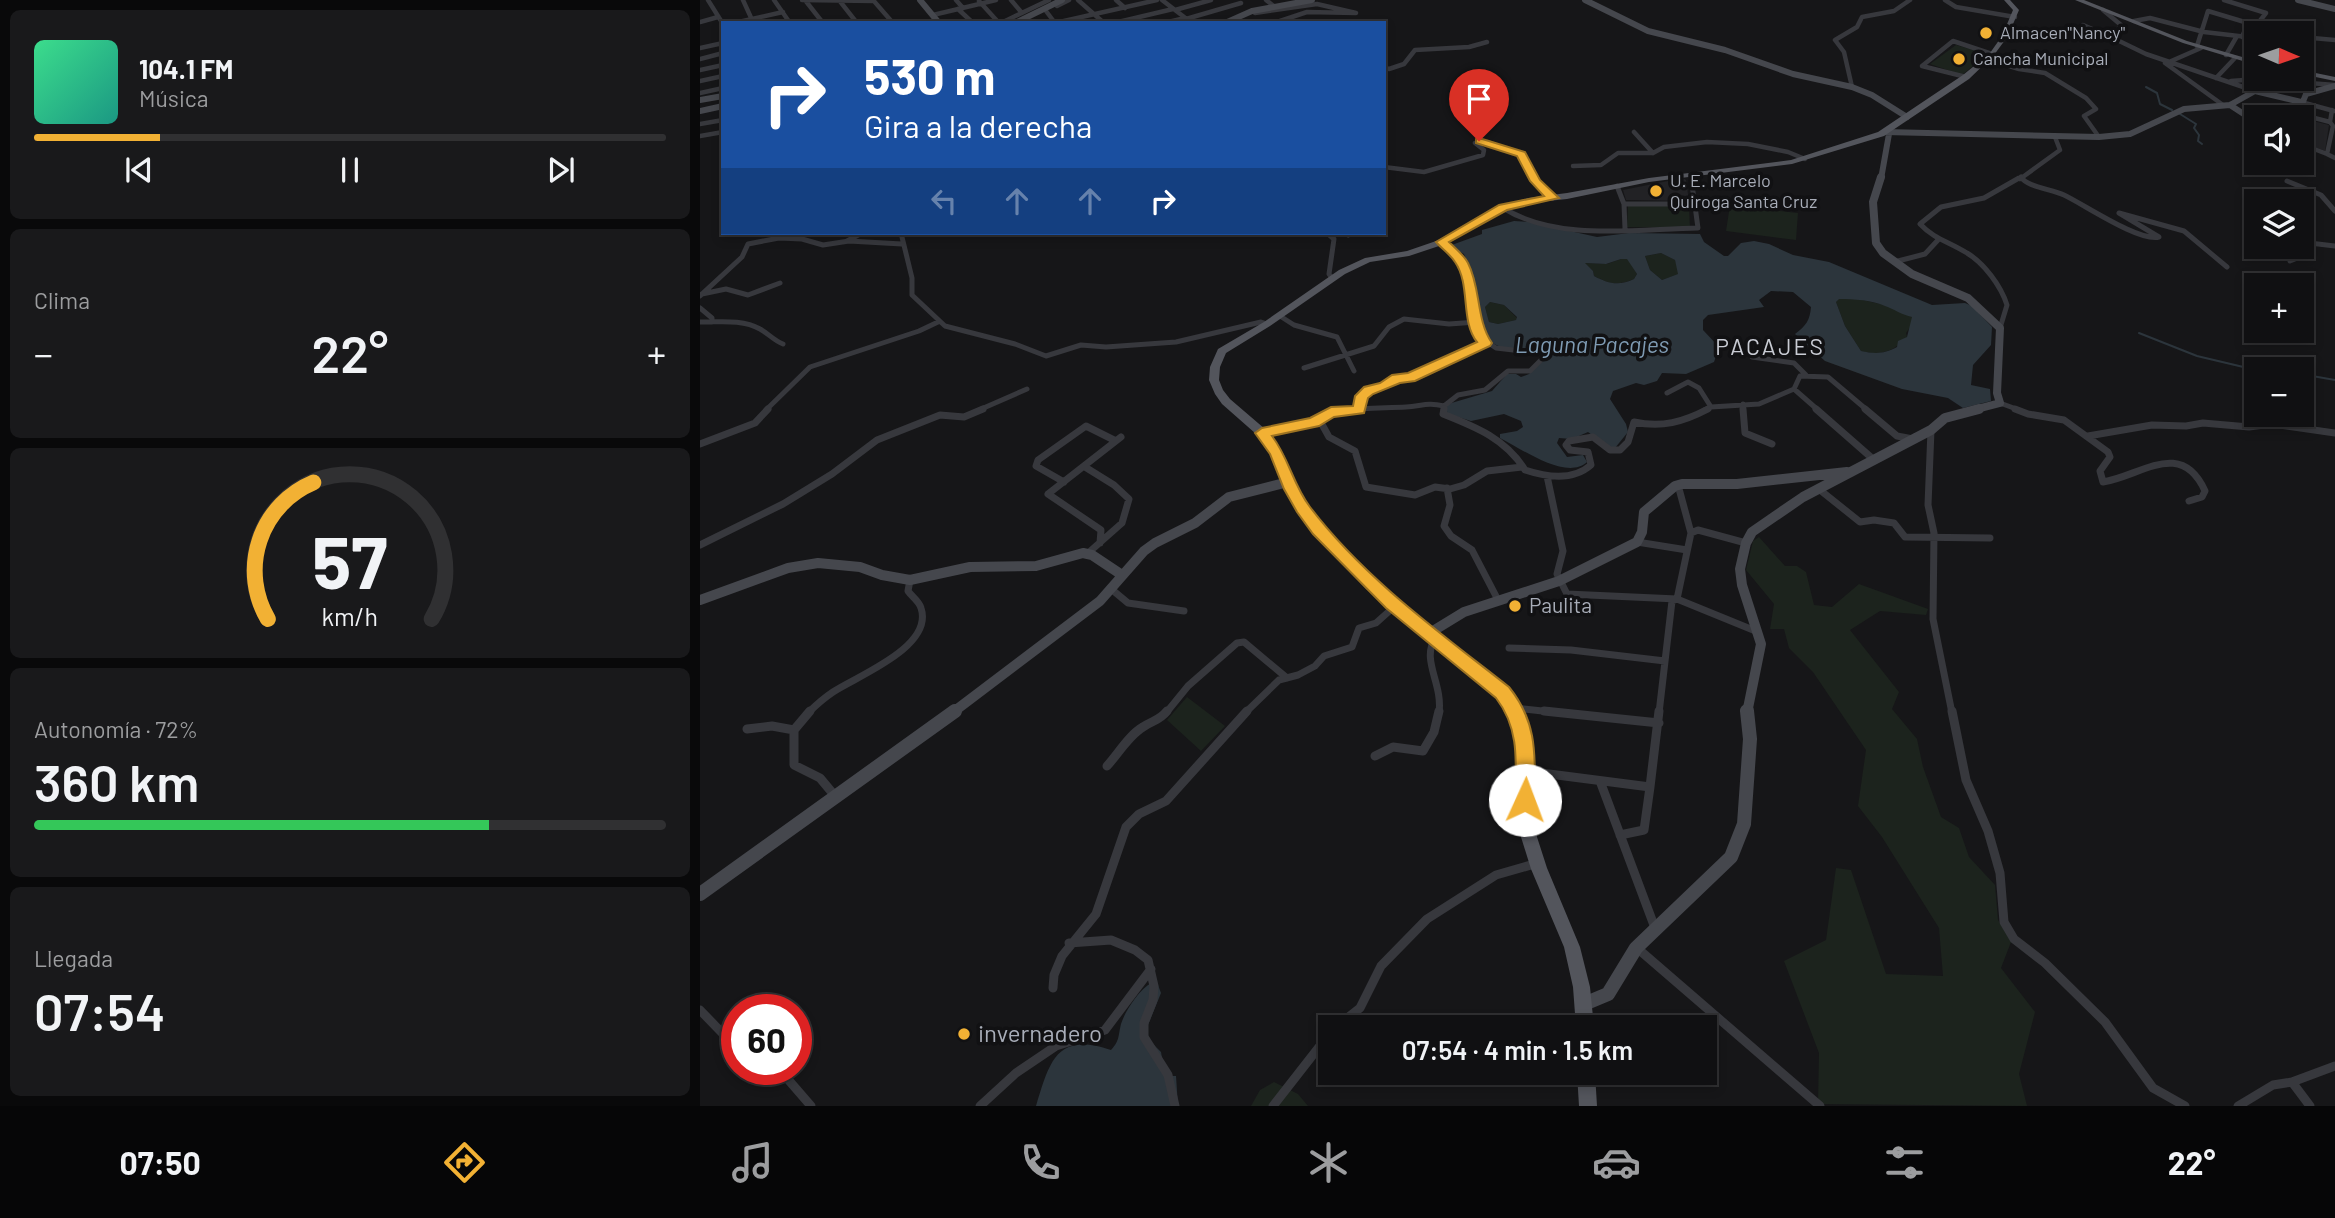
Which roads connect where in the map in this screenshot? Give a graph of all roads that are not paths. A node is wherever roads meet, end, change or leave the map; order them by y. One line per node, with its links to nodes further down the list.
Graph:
1 (708, 0): 45 (street)
2 (743, 0): 49 (street)
3 (774, 0): 40 (street)
4 (804, 0): 5 (street); 51 (street)
5 (839, 0): 27 (street); 52 (street)
6 (920, 0): 44 (main road)
7 (956, 0): 34 (street)
8 (996, 0): 30 (street)
9 (1011, 0): 42 (street)
10 (1054, 0): 58 (main road)
11 (1062, 0): 59 (main road)
12 (1069, 0): 39 (street)
13 (1079, 0): 43 (street)
14 (1116, 0): 35 (street)
15 (1156, 0): 35 (street); 37 (street)
16 (1211, 0): 37 (street)
17 (1234, 0): 31 (street)
18 (1266, 0): 33 (street)
19 (1303, 0): 32 (street)
20 (1312, 0): 32 (main road)
21 (1585, 0): 102 (main road)
22 (1910, 0): 102 (street)
23 (1945, 0): 46 (street)
24 (2007, 0): 46 (main road)
25 (2224, 0): 68 (street)
26 (2298, 0): 36 (main road)
27 (874, 1): 53 (street)
28 (1045, 1): 42 (street)
29 (2082, 1): 38 (main road)
30 (980, 2): 34 (street); 56 (street)
31 (1241, 4): 41 (street); 47 (street)
32 (1284, 5): 33 (main road)
33 (1276, 7): 41 (main road)
34 (960, 8): 44 (street); 55 (street)
35 (1125, 8): 43 (street)
36 (2335, 9)
37 (1174, 10): 47 (street); 64 (street)
38 (2103, 10): 67 (main road); 76 (street)
39 (1046, 11): 60 (street); 61 (street)
40 (783, 12): 49 (street); 50 (street)
41 (1250, 12): 65 (main road); 66 (street)
42 (1022, 13): 57 (street)
43 (1096, 14): 62 (street); 63 (street)
44 (933, 15): 54 (main road)
45 (718, 17): 48 (street); 69 (street)
46 (2015, 17): 85 (main road)
47 (1187, 20)
48 (721, 21)
49 (753, 21)
50 (789, 21)
51 (821, 21)
52 (855, 21)
53 (891, 21)
54 (938, 21)
55 (971, 21)
56 (998, 21)
57 (1004, 21)
58 (1012, 21)
59 (1018, 21)
60 (1025, 21)
61 (1054, 21)
62 (1064, 21)
63 (1102, 21)
64 (1123, 21)
65 (1230, 21)
66 (1280, 21)
67 (2134, 21): 73 (street); 81 (main road)
68 (2260, 21)
69 (700, 22)
70 (2244, 22): 73 (street)
71 (2082, 25): 76 (street)
72 (2244, 29): 74 (street)
73 (2204, 32): 74 (street); 81 (street)
74 (2239, 36): 75 (street); 84 (street)
75 (2244, 37)
76 (2113, 38): 88 (street)
77 (2314, 38): 78 (street)
78 (2335, 40)
79 (1487, 42): 92 (street)
80 (721, 43): 82 (street)
81 (2199, 47): 84 (main road); 90 (street)
82 (700, 48)
83 (721, 54): 87 (street)
84 (2226, 55): 86 (main road)
85 (1989, 56): 96 (main road); 96 (street); 125 (street)
86 (2235, 58): 89 (main road); 97 (street)
87 (700, 59)
88 (2158, 59): 90 (street); 110 (street)
89 (2244, 60)
90 (2169, 62): 97 (street)
91 (721, 65): 93 (street)
92 (1386, 68)
93 (700, 70)
94 (2314, 75): 98 (main road)
95 (721, 77): 99 (street)
96 (1966, 77): 116 (main road)
97 (2216, 78): 100 (street)
98 (2335, 79)
99 (700, 82)
100 (2227, 82): 101 (street); 103 (street)
101 (2335, 86): 109 (main road)
102 (1852, 87): 116 (main road)
103 (2244, 87)
104 (721, 88): 106 (street)
105 (2255, 91): 109 (main road); 110 (main road)
106 (700, 93)
107 (721, 96): 108 (main road)
108 (700, 100)
109 (2301, 102): 111 (main road); 114 (street)
110 (2226, 105): 115 (main road); 125 (main road)
111 (2300, 105)
112 (721, 106): 113 (main road)
113 (700, 111)
114 (2333, 111): 119 (street)
115 (2244, 116)
116 (1907, 117): 123 (main road)
117 (2314, 119): 119 (street)
118 (721, 120): 120 (street)
119 (2330, 122): 127 (street)
120 (700, 124)
121 (721, 132): 124 (street)
122 (1634, 132): 129 (street)
123 (1886, 133): 126 (main road); 132 (main road); 156 (main road)
124 (700, 136)
125 (2099, 137): 126 (main road)
126 (2055, 138): 136 (street)
127 (2332, 146): 130 (street)
128 (2314, 150): 130 (street)
129 (1653, 153): 132 (street); 133 (street)
130 (2327, 155): 131 (street)
131 (2335, 158)
132 (1805, 159): 135 (main road)
133 (1573, 166)
134 (1386, 167): 139 (street)
135 (1691, 174): 138 (main road); 141 (street)
136 (2019, 178): 148 (street); 157 (street)
137 (2287, 181): 143 (street)
138 (1617, 186): 139 (main road); 140 (street)
139 (1553, 198): 142 (main road)
140 (1624, 204): 141 (street); 144 (street)
141 (1695, 204): 144 (street)
142 (1503, 208): 144 (street); 150 (main road)
143 (2335, 211)
144 (1625, 229)
145 (858, 235): 149 (street)
146 (901, 235): 151 (street)
147 (1329, 235): 158 (street)
148 (1938, 240): 156 (street); 168 (street)
149 (846, 241): 151 (street); 160 (street)
150 (1442, 242): 158 (main road); 166 (street)
151 (902, 244): 165 (street)
152 (2314, 245): 153 (street)
153 (2335, 246)
154 (2295, 259): 155 (street)
155 (2290, 261)
156 (1894, 262): 168 (main road)
157 (2227, 267)
158 (1332, 278): 162 (main road)
159 (780, 283): 160 (street)
160 (701, 295)
161 (700, 308): 164 (street)
162 (1280, 316): 167 (main road); 171 (street)
163 (700, 322): 164 (street)
164 (712, 322): 170 (street)
165 (938, 322): 167 (street); 190 (street)
166 (1477, 322): 169 (street); 171 (street)
167 (1267, 324): 186 (main road)
168 (2000, 328): 179 (main road)
169 (1486, 343): 181 (street); 183 (street)
170 (783, 344)
171 (1345, 356): 173 (street); 174 (street)
172 (1752, 357): 175 (street)
173 (1304, 368)
174 (1354, 371)
175 (1806, 375): 177 (street); 189 (street)
176 (1027, 389): 209 (street)
177 (1794, 389): 180 (street); 192 (street)
178 (1667, 393): 182 (street)
179 (2000, 403): 185 (main road); 188 (street)
180 (1743, 404): 182 (street); 191 (street)
181 (1444, 406): 183 (street); 194 (street)
182 (1711, 407): 196 (street)
183 (1359, 410): 184 (street)
184 (1320, 419): 186 (street); 200 (street)
185 (1931, 430): 189 (main road); 205 (street)
186 (1262, 433): 198 (main road)
187 (2335, 433): 188 (street)
188 (2088, 436): 202 (street)
189 (1913, 439): 192 (main road)
190 (700, 444)
191 (1772, 444)
192 (1873, 459): 195 (main road)
193 (1085, 467): 197 (street); 197 (street); 207 (street)
194 (1522, 467): 196 (street); 200 (street)
195 (1850, 472): 199 (main road); 201 (main road)
196 (1547, 476): 214 (street)
197 (1064, 482): 207 (street)
198 (1289, 482): 212 (main road); 219 (main road)
199 (1678, 485): 203 (street); 206 (main road)
200 (1447, 488): 218 (street)
201 (1820, 490): 205 (street); 208 (main road)
202 (2189, 501)
203 (1691, 533): 208 (street); 210 (street)
204 (1990, 538): 205 (street)
205 (1933, 539): 260 (street)
206 (1637, 542): 210 (street); 214 (main road)
207 (1100, 543): 211 (street)
208 (1746, 543): 221 (main road)
209 (700, 545)
210 (1687, 550): 216 (street)
211 (1087, 554): 212 (main road); 213 (main road)
212 (1122, 575): 215 (main road)
213 (909, 580): 217 (main road); 229 (street)
214 (1559, 581): 216 (street); 218 (main road)
215 (1110, 588): 220 (street); 235 (main road)
216 (1677, 599): 221 (street); 224 (street)
217 (700, 600)
218 (1498, 600): 222 (main road)
219 (1395, 606): 222 (main road); 225 (street)
220 (1184, 611)
221 (1759, 632): 239 (main road)
222 (1431, 636): 226 (main road); 230 (street)
223 (1509, 648): 224 (street)
224 (1665, 660): 227 (street)
225 (1287, 678): 231 (street); 240 (street)
226 (1515, 708): 227 (street); 232 (main road)
227 (1659, 723): 234 (street)
228 (747, 729): 229 (street)
229 (794, 730): 235 (street)
230 (1376, 756)
231 (1107, 766)
232 (1526, 771): 233 (street); 237 (main road)
233 (1600, 780): 234 (street); 236 (street)
234 (1650, 787): 236 (street)
235 (835, 796): 238 (main road)
236 (1620, 835): 239 (street)
237 (1539, 863): 244 (main road); 246 (street)
238 (700, 894)
239 (1656, 929): 241 (main road)
240 (1068, 943): 242 (street); 243 (street)
241 (1636, 948): 244 (main road); 259 (street)
242 (1151, 969): 255 (street); 256 (street)
243 (1053, 988)
244 (1584, 1004): 247 (main road)
245 (700, 1010): 248 (street)
246 (1351, 1015)
247 (1584, 1015)
248 (721, 1032)
249 (1318, 1048): 257 (street)
250 (2335, 1066): 251 (street)
251 (2292, 1082): 261 (street); 262 (street)
252 (793, 1085): 254 (street)
253 (1587, 1085): 258 (main road)
254 (811, 1106)
255 (980, 1106)
256 (1175, 1106)
257 (1273, 1106)
258 (1588, 1106)
259 (1820, 1106)
260 (2185, 1106)
261 (2238, 1106)
262 (2310, 1106)

